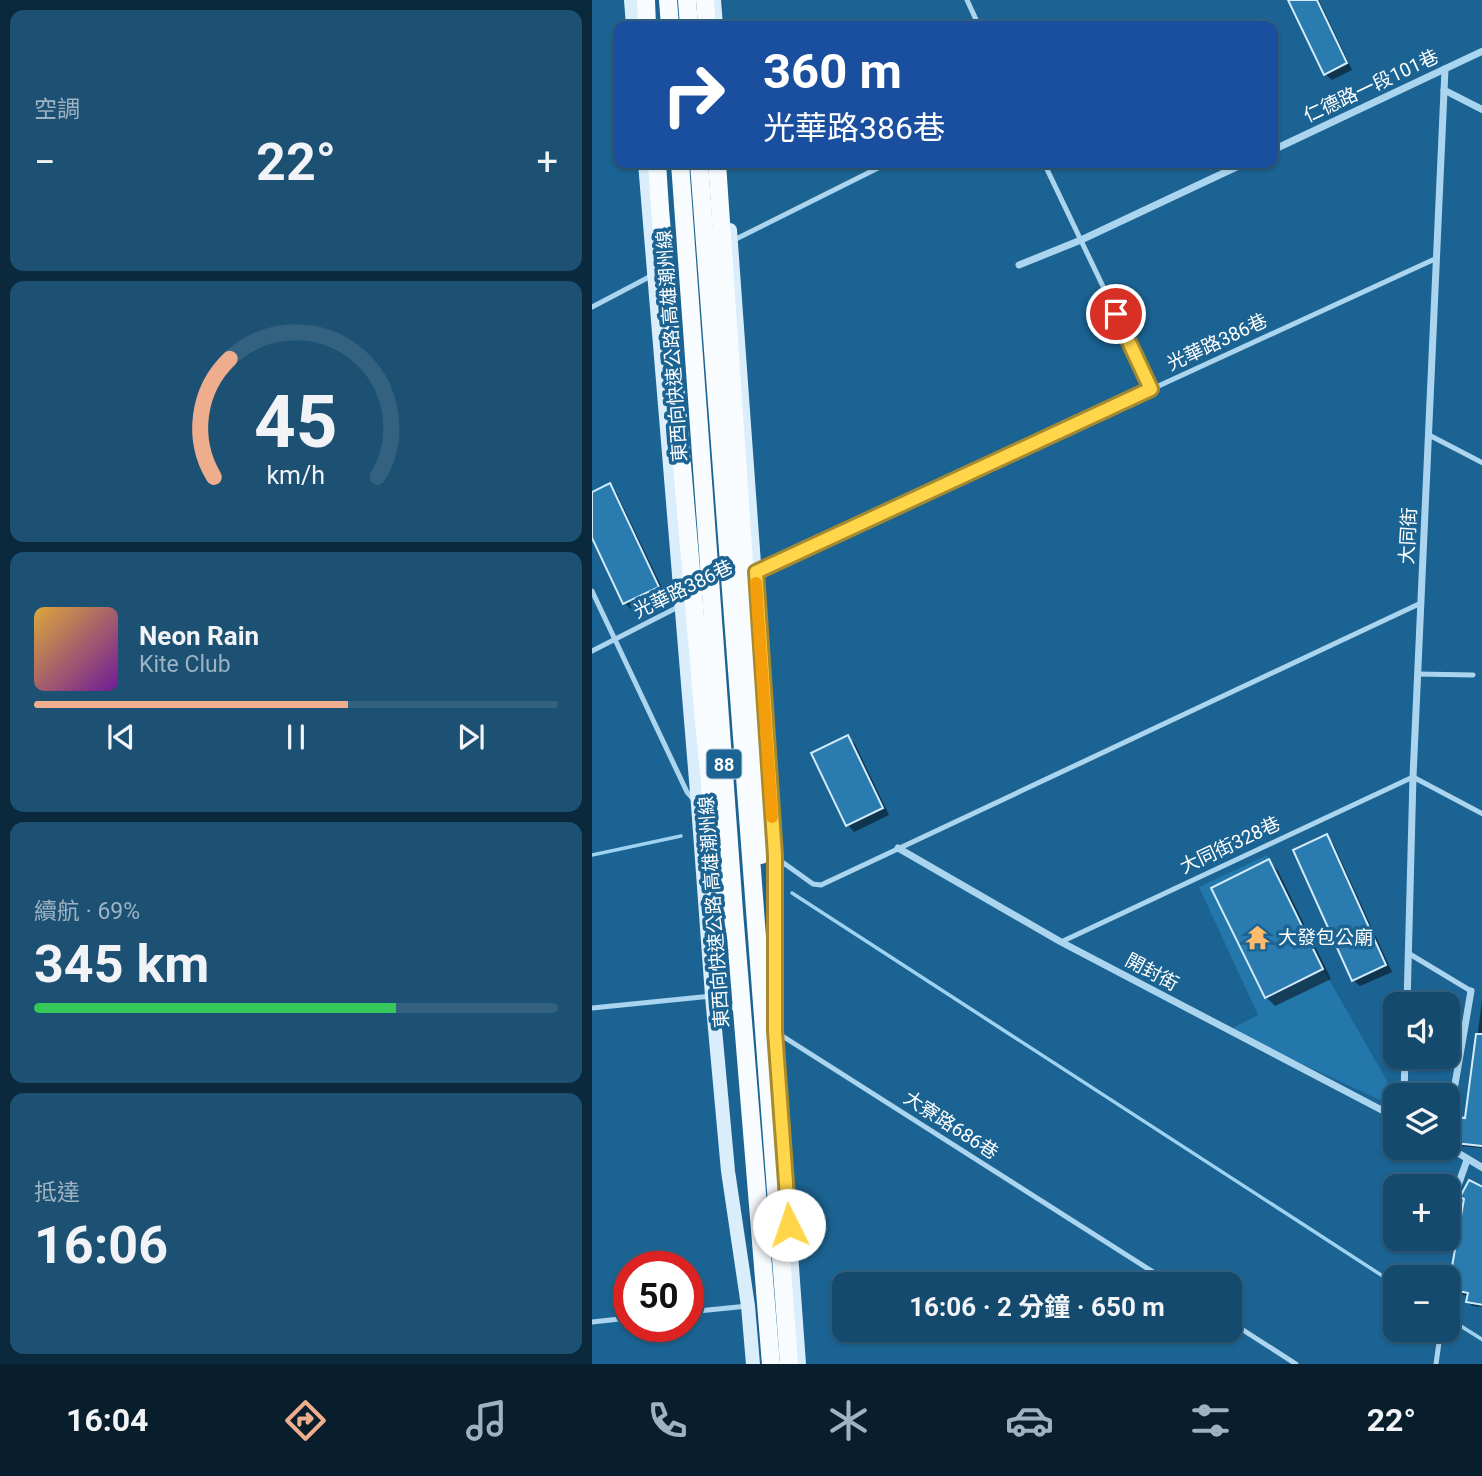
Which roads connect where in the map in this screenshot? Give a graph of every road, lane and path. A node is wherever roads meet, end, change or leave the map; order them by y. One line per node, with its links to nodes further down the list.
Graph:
1 (631, 0): 8 (main road)
2 (646, 0): 9 (highway)
3 (668, 0): 10 (highway)
4 (687, 0): 11 (highway)
5 (705, 0): 12 (highway)
6 (714, 0): 13 (main road)
7 (967, 0): 14 (lane)
8 (633, 21)
9 (647, 21)
10 (670, 21)
11 (689, 21)
12 (707, 21)
13 (716, 21)
14 (977, 21)
15 (1483, 51): 16 (street, 仁德路一段101巷)
16 (1445, 69): 17 (street, 大同街); 19 (street, 仁德路一段101巷)
17 (1444, 90): 18 (street); 31 (street, 大同街)
18 (1483, 110)
19 (1278, 148)
20 (645, 168): 33 (main road)
21 (657, 168): 66 (highway, bridge)
22 (680, 168): 66 (highway, 東西向快速公路 高雄潮州線 / 88, bridge)
23 (699, 168): 59 (highway, 東西向快速公路 高雄潮州線 / 88, bridge)
24 (717, 168): 59 (highway, bridge)
25 (726, 168): 30 (main road)
26 (878, 168): 30 (lane)
27 (1046, 168): 29 (lane)
28 (1234, 168): 29 (street)
29 (1081, 240): 32 (street); 35 (lane)
30 (731, 242): 38 (main road)
31 (1437, 258): 35 (lane, 光華路386巷); 36 (street, 大同街)
32 (1020, 265)
33 (654, 275): 34 (lane); 41 (main road)
34 (592, 307)
35 (1151, 389): 38 (lane, 光華路386巷)
36 (1429, 435): 37 (lane); 40 (street, 大同街)
37 (1483, 463)
38 (756, 572): 41 (lane, 光華路386巷); 52 (main road)
39 (592, 591): 42 (lane)
40 (1421, 603): 44 (street, 大同街); 51 (lane)
41 (682, 606): 42 (lane, 光華路386巷); 47 (main road)
42 (616, 640): 43 (lane, 光華路386巷); 47 (lane)
43 (592, 651)
44 (1418, 674): 45 (lane); 46 (street, 大同街)
45 (1473, 675)
46 (1413, 777): 48 (lane); 53 (lane, 大同街328巷); 54 (street, 大同街)
47 (698, 804): 49 (lane); 57 (main road)
48 (1483, 814)
49 (731, 827)
50 (742, 834): 52 (lane)
51 (898, 848): 52 (lane); 53 (street, 開封街)
52 (775, 856): 59 (main road)
53 (1061, 942): 61 (street, 開封街)
54 (1408, 952): 55 (lane); 56 (street, 大同街)
55 (1471, 991): 60 (street)
56 (1407, 992)
57 (712, 996): 58 (lane); 59 (lane, 大寮路686巷); 68 (main road)
58 (592, 1008)
59 (769, 1028): 67 (lane, 大寮路686巷); 76 (highway, 東西向快速公路 高雄潮州線 / 88, bridge); 77 (main road)
60 (1455, 1083)
61 (1383, 1111)
62 (1460, 1155): 63 (street)
63 (1468, 1160): 64 (street); 65 (street)
64 (1483, 1168)
65 (1460, 1182)
66 (758, 1198): 75 (highway, 東西向快速公路 高雄潮州線 / 88, bridge)
67 (1153, 1272)
68 (748, 1306): 69 (lane); 74 (main road)
69 (704, 1310)
70 (613, 1320): 71 (lane)
71 (592, 1322)
72 (1242, 1329): 78 (lane)
73 (1439, 1342): 79 (lane)
74 (753, 1364)
75 (771, 1364)
76 (789, 1364)
77 (799, 1364)
78 (1296, 1364)
79 (1436, 1364)

